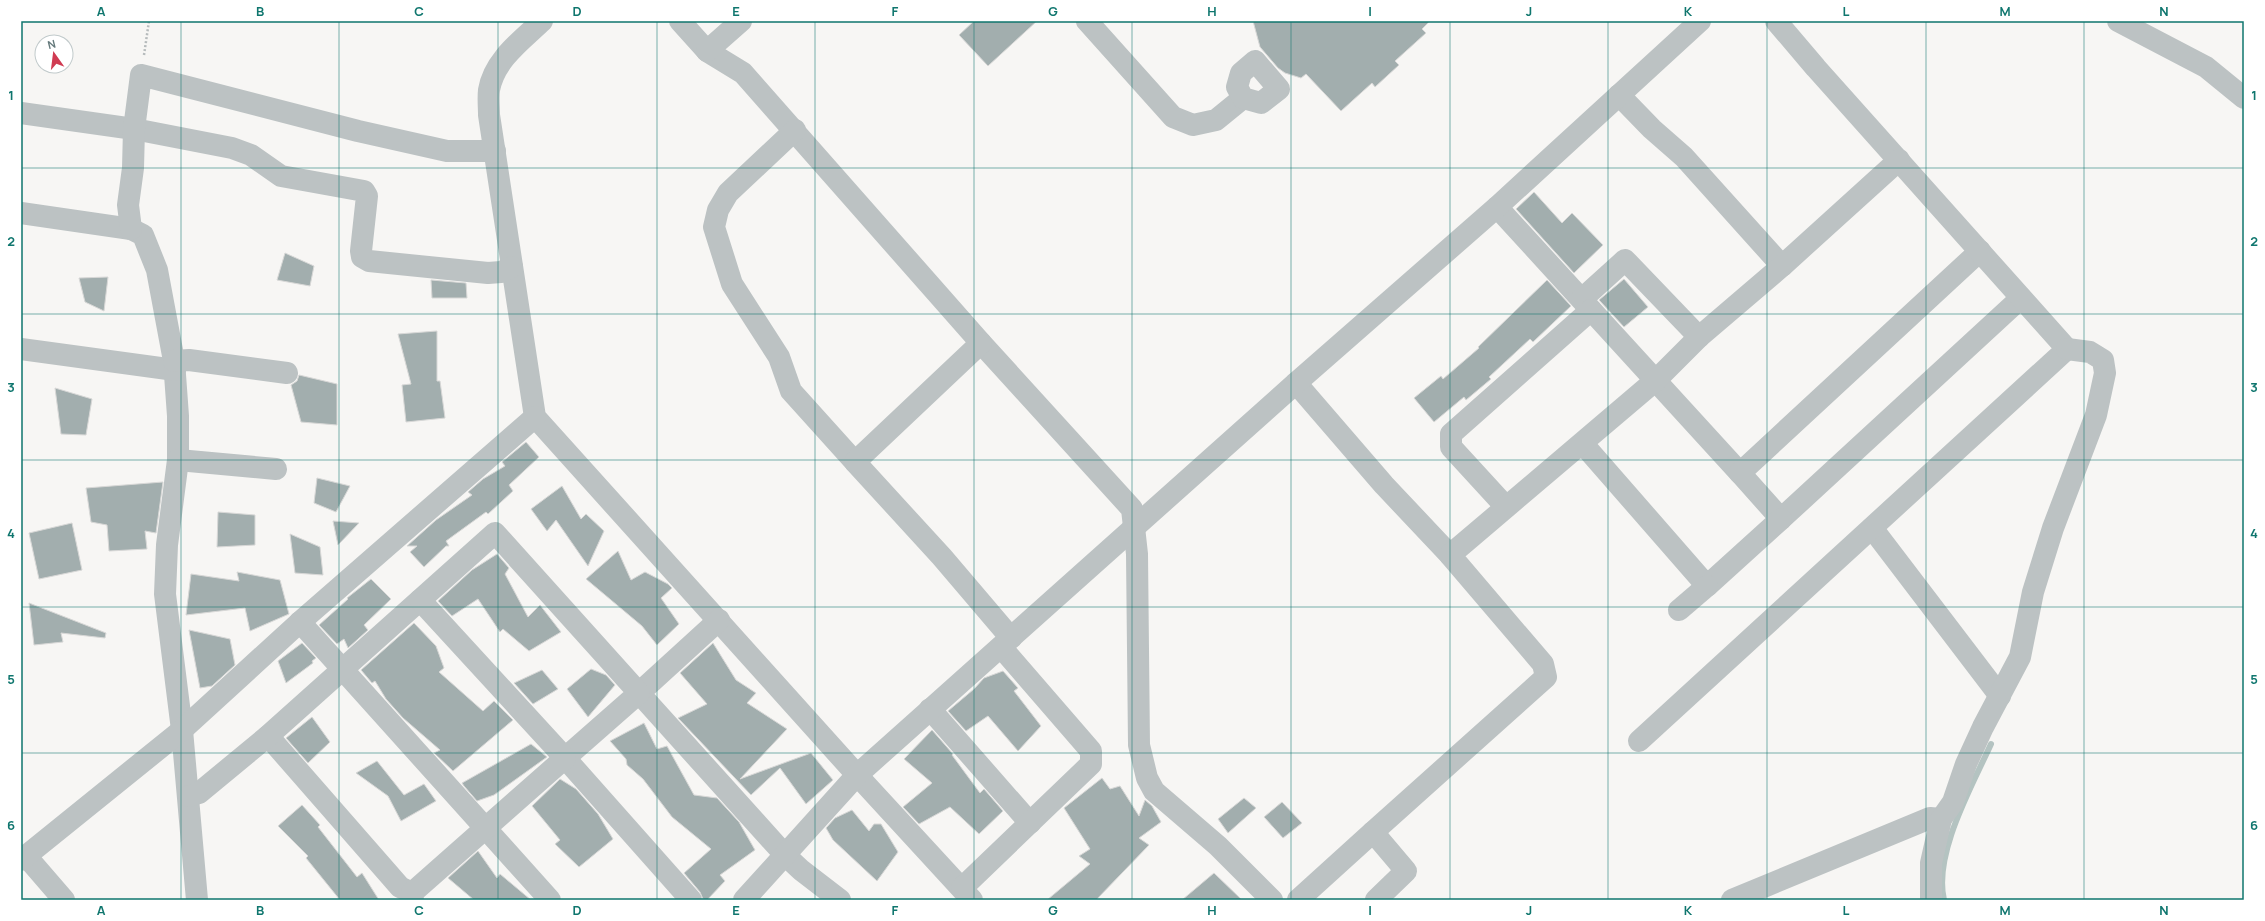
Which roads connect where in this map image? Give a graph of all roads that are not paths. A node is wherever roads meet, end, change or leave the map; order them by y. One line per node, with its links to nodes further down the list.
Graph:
1 (542, 21): 15 (street)
2 (680, 21): 8 (street)
3 (741, 21): 8 (street)
4 (1087, 21): 10 (street)
5 (1700, 21): 9 (street)
6 (1776, 21): 16 (street)
7 (2118, 21): 11 (street)
8 (707, 51): 14 (street)
9 (1619, 95): 17 (street); 21 (street)
10 (1243, 98)
11 (2244, 98)
12 (21, 113): 13 (street)
13 (134, 130): 15 (street); 19 (street); 22 (street)
14 (795, 130): 26 (street); 36 (street)
15 (495, 151): 22 (street)
16 (1899, 160): 20 (street); 21 (street)
17 (1497, 207): 24 (street); 32 (street)
18 (21, 213): 19 (street)
19 (131, 229): 29 (street)
20 (1980, 251): 23 (street); 38 (street)
21 (1782, 266): 25 (street)
22 (512, 267): 33 (street)
23 (2021, 298): 28 (street); 40 (street)
24 (1586, 304): 25 (street); 31 (street); 39 (street)
25 (1699, 337): 31 (street)
26 (981, 343): 36 (street); 41 (street)
27 (21, 349): 29 (street)
28 (2067, 350): 42 (street); 52 (street)
29 (175, 366): 30 (street); 35 (street)
30 (287, 373)
31 (1656, 380): 34 (street); 38 (street)
32 (1296, 383): 41 (street); 43 (street)
33 (536, 417): 47 (street); 48 (street)
34 (1583, 444): 39 (street); 44 (street)
35 (178, 460): 37 (street); 54 (street)
36 (855, 462): 49 (street)
37 (276, 469)
38 (1740, 473): 40 (street)
39 (1506, 507): 43 (street)
40 (1782, 519): 44 (street)
41 (1135, 527): 49 (street); 68 (street)
42 (1872, 528): 52 (street); 56 (street)
43 (1450, 555): 63 (street)
44 (1707, 586): 46 (street)
45 (420, 600): 50 (street); 51 (street); 57 (street)
46 (1679, 610)
47 (719, 620): 51 (street); 58 (street)
48 (300, 622): 50 (street); 54 (street)
49 (1006, 642): 53 (street); 61 (street)
50 (342, 668): 55 (street); 62 (street)
51 (639, 693): 57 (street); 64 (street)
52 (2000, 696): 60 (street)
53 (930, 709): 58 (street); 61 (street)
54 (182, 730): 59 (street); 65 (street)
55 (268, 736): 59 (street); 67 (street)
56 (1639, 741)
57 (565, 758): 62 (street); 72 (street)
58 (857, 775): 64 (street); 66 (street)
59 (189, 796): 70 (street)
60 (1941, 819): 77 (street); 78 (street)
61 (1030, 823): 66 (street)
62 (486, 828): 67 (street); 71 (street)
63 (1373, 832): 75 (street); 76 (street)
64 (785, 855): 73 (street); 74 (street)
65 (24, 858): 69 (street)
66 (967, 894)
67 (412, 896)
68 (1261, 896)
69 (64, 900)
70 (197, 900)
71 (550, 900)
72 (691, 900)
73 (744, 900)
74 (840, 900)
75 (1298, 900)
76 (1376, 900)
77 (1732, 900)
78 (1930, 900)

